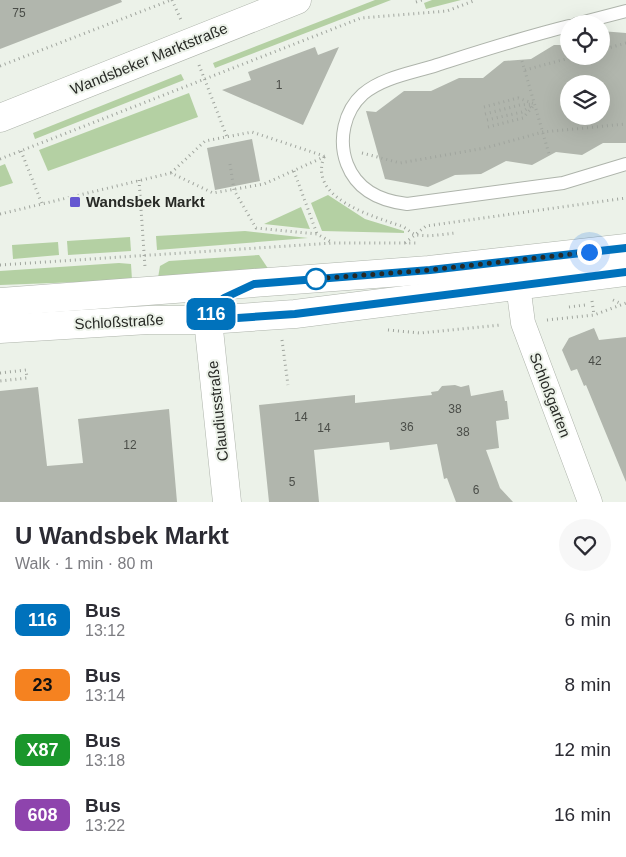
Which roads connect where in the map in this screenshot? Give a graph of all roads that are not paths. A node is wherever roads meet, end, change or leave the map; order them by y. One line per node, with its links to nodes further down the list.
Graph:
1 (297, 0): 5 (main road, Wandsbeker Marktstraße)
2 (626, 11): 3 (lane)
3 (610, 15)
4 (560, 28): 6 (lane)
5 (0, 118)
6 (626, 164)
7 (626, 248): 9 (main road, Schloßstraße)
8 (626, 272): 10 (main road, Schloßstraße)
9 (254, 284): 11 (main road, Schloßstraße); 13 (main road)
10 (518, 285): 13 (main road, Schloßstraße); 16 (street, Schloßgarten)
11 (174, 290): 12 (main road, Schloßstraße); 13 (main road)
12 (0, 302)
13 (208, 320): 14 (main road, Schloßstraße); 15 (main road, Claudiusstraße)
14 (0, 329)
15 (227, 502)
16 (590, 502)

